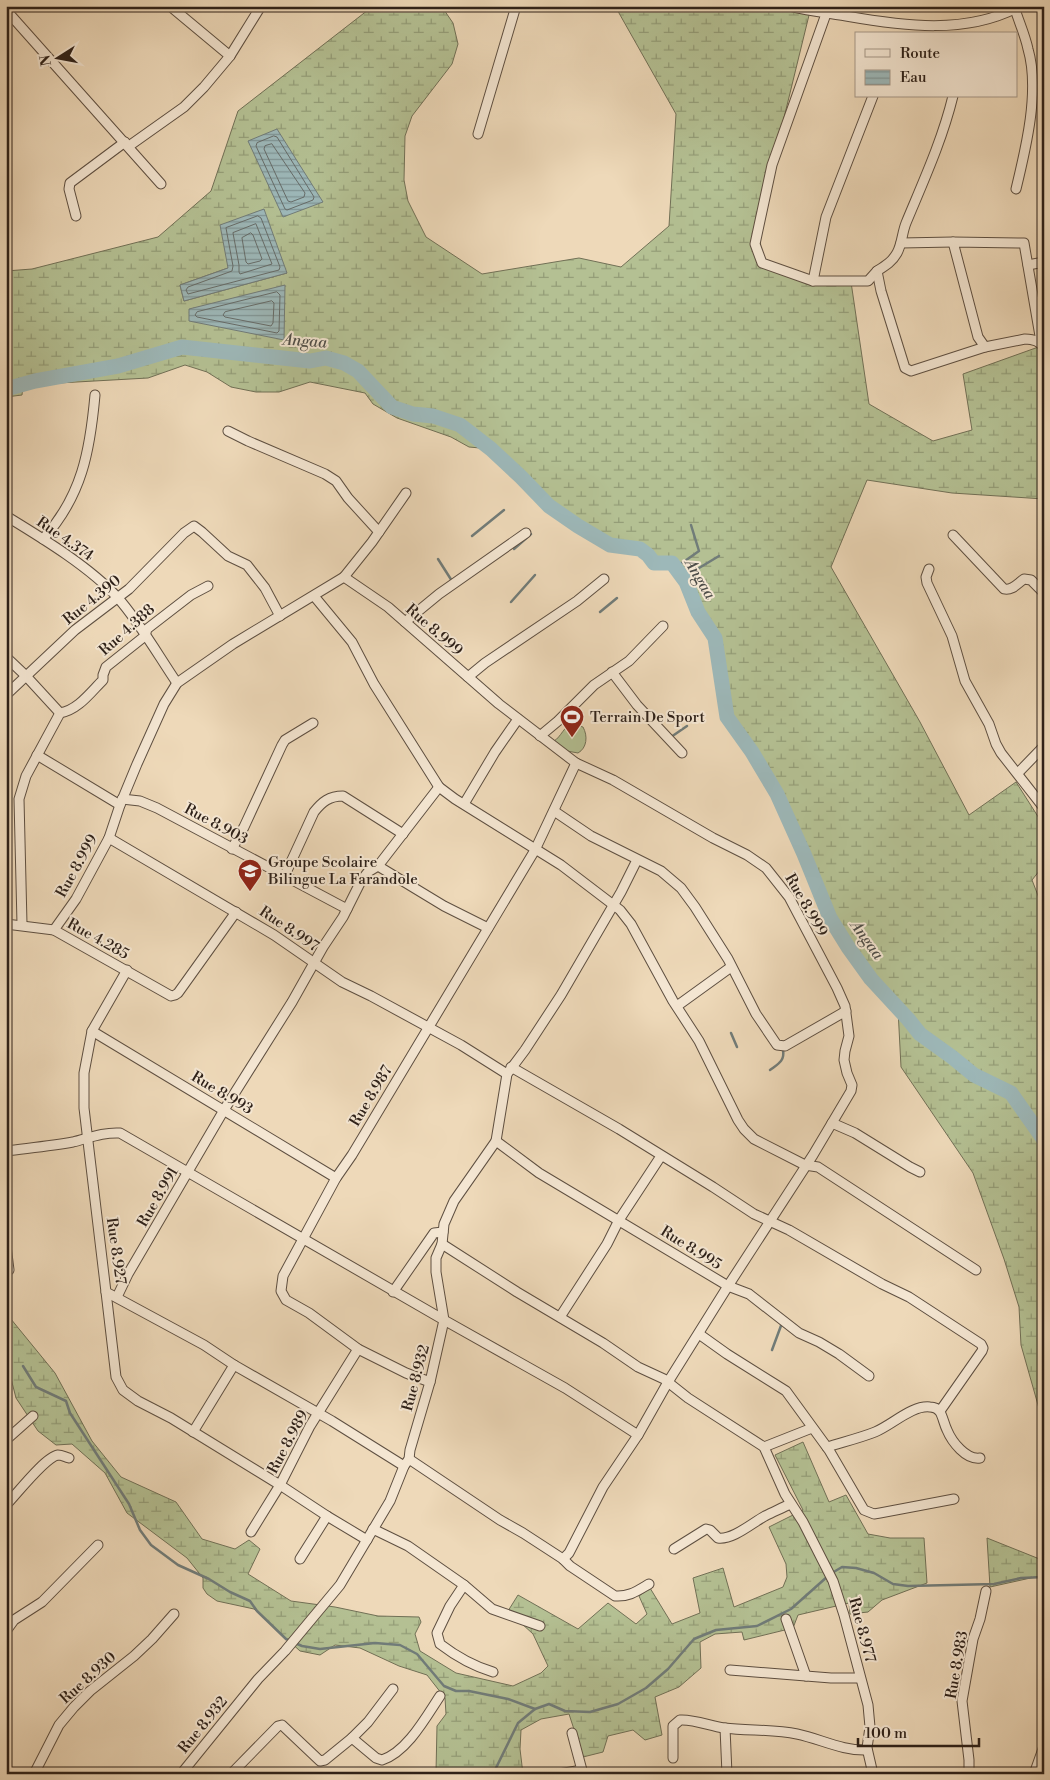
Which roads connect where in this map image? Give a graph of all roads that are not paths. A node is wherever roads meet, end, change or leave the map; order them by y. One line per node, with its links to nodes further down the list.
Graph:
1 (262, 6): 12 (street)
2 (516, 6): 15 (street)
3 (789, 6): 7 (street)
4 (175, 7): 12 (street)
5 (1017, 8): 9 (street); 18 (street)
6 (6, 10): 16 (street)
7 (826, 14): 8 (street); 25 (street)
8 (898, 24): 9 (street); 10 (street)
9 (968, 24): 11 (street)
10 (896, 32)
11 (967, 32)
12 (230, 56): 16 (street)
13 (872, 98): 25 (street)
14 (952, 98): 21 (street)
15 (478, 134)
16 (127, 144): 17 (street); 19 (street)
17 (161, 184)
18 (1016, 189)
19 (76, 216)
20 (953, 242): 21 (street); 23 (street); 28 (street)
21 (901, 243): 24 (street)
22 (1044, 262): 23 (street)
23 (1028, 265): 26 (street)
24 (877, 271): 25 (street); 28 (street)
25 (813, 281)
26 (1042, 335): 27 (street)
27 (1030, 339): 28 (street); 29 (street)
28 (985, 347)
29 (1044, 348)
30 (95, 395): 37 (street)
31 (228, 431): 34 (street)
32 (406, 493): 34 (street)
33 (6, 516): 37 (street, Rue 4.374)
34 (379, 532): 39 (street)
35 (526, 533): 46 (street)
36 (953, 535): 42 (street)
37 (43, 539): 44 (street, Rue 4.374)
38 (929, 569): 63 (street)
39 (344, 577): 43 (street, Rue 8.999); 46 (street, Rue 8.999)
40 (604, 579): 52 (street)
41 (208, 586): 48 (street, Rue 4.388)
42 (1044, 593)
43 (314, 596): 45 (street, Rue 8.999); 64 (street)
44 (118, 598): 45 (street, Rue 4.390); 48 (street, Rue 4.374); 51 (street, Rue 4.390)
45 (280, 616): 53 (street, Rue 8.999)
46 (405, 622): 52 (street, Rue 8.999)
47 (663, 626): 50 (street)
48 (145, 636): 53 (street, Rue 4.374); 55 (street, Rue 4.388)
49 (6, 657): 51 (street)
50 (612, 672): 58 (street); 60 (street)
51 (26, 676): 54 (street, Rue 4.390); 55 (street)
52 (468, 677): 56 (street, Rue 8.999)
53 (177, 683): 65 (street, Rue 8.999)
54 (6, 695)
55 (60, 713): 61 (street)
56 (518, 719): 58 (street, Rue 8.999); 66 (street)
57 (313, 723): 71 (street)
58 (540, 736): 62 (street, Rue 8.999)
59 (1044, 746): 63 (street)
60 (682, 753)
61 (37, 755): 65 (street); 80 (street)
62 (576, 763): 68 (street, Rue 8.987); 87 (street, Rue 8.999)
63 (1018, 773): 67 (street)
64 (439, 787): 66 (street); 69 (street, Rue 8.991)
65 (121, 802): 70 (street, Rue 8.999); 71 (street, Rue 8.903)
66 (464, 804): 72 (street)
67 (1044, 808)
68 (554, 811): 72 (street, Rue 8.987); 73 (street)
69 (403, 834): 74 (street, Rue 8.991); 75 (street)
70 (109, 838): 78 (street, Rue 8.997); 82 (street, Rue 8.999)
71 (232, 849): 75 (street, Rue 8.903)
72 (535, 850): 76 (street); 81 (street, Rue 8.987)
73 (638, 860): 76 (street); 84 (street)
74 (378, 866): 77 (street, Rue 8.991); 81 (street)
75 (285, 875): 77 (street, Rue 8.903)
76 (614, 904): 86 (street); 90 (street)
77 (347, 909): 83 (street, Rue 8.991)
78 (236, 912): 83 (street, Rue 8.997); 85 (street, Rue 4.285)
79 (6, 924): 80 (street, Rue 4.285)
80 (22, 924): 82 (street, Rue 4.285)
81 (488, 928): 88 (street, Rue 8.987)
82 (54, 930): 85 (street, Rue 4.285)
83 (314, 963): 88 (street, Rue 8.997); 91 (street, Rue 8.991)
84 (732, 967): 86 (street); 87 (street)
85 (127, 970): 89 (street, Rue 8.927)
86 (677, 1006): 97 (street)
87 (846, 1011): 92 (street, Rue 8.999)
88 (428, 1027): 90 (street, Rue 8.997); 100 (street, Rue 8.987)
89 (92, 1031): 91 (street, Rue 8.993); 93 (street, Rue 8.927)
90 (509, 1071): 94 (street); 96 (street, Rue 8.997)
91 (224, 1110): 98 (street, Rue 8.991); 100 (street, Rue 8.993)
92 (832, 1123): 97 (street, Rue 8.999); 99 (street)
93 (87, 1139): 95 (street); 98 (street); 110 (street, Rue 8.927)
94 (496, 1140): 101 (street, Rue 8.995); 103 (street)
95 (6, 1151)
96 (661, 1156): 101 (street); 102 (street, Rue 8.997)
97 (805, 1165): 102 (street, Rue 8.999); 108 (street)
98 (188, 1172): 104 (street); 112 (street, Rue 8.991)
99 (920, 1172)
100 (336, 1178): 104 (street, Rue 8.987)
101 (619, 1220): 109 (street, Rue 8.995); 113 (street)
102 (768, 1222): 109 (street, Rue 8.999); 121 (street, Rue 8.997)
103 (443, 1232): 105 (street); 111 (street)
104 (303, 1240): 111 (street); 116 (street, Rue 8.987)
105 (442, 1244): 113 (street); 114 (street)
106 (6, 1246): 107 (street)
107 (9, 1270)
108 (976, 1270)
109 (728, 1286): 115 (street, Rue 8.995); 118 (street)
110 (106, 1292): 112 (street, Rue 8.927); 125 (street)
111 (393, 1292): 114 (street)
112 (116, 1297): 117 (street, Rue 8.927)
113 (560, 1317): 120 (street)
114 (444, 1320): 119 (street, Rue 8.932); 126 (street)
115 (699, 1334): 120 (street, Rue 8.995); 124 (street)
116 (358, 1349): 119 (street, Rue 8.987); 122 (street, Rue 8.989)
117 (234, 1365): 122 (street, Rue 8.927); 125 (street)
118 (868, 1376)
119 (430, 1382): 132 (street, Rue 8.932)
120 (668, 1382): 126 (street, Rue 8.995); 128 (street)
121 (940, 1411): 129 (street); 131 (street)
122 (319, 1413): 132 (street, Rue 8.927); 133 (street, Rue 8.989)
123 (33, 1416): 127 (street)
124 (812, 1428): 128 (street); 129 (street)
125 (193, 1432): 133 (street)
126 (638, 1434): 144 (street, Rue 8.995)
127 (6, 1440)
128 (764, 1447): 135 (street, Rue 8.977)
129 (827, 1447): 134 (street)
130 (69, 1458): 136 (street)
131 (980, 1458)
132 (407, 1463): 138 (street, Rue 8.932); 144 (street, Rue 8.927)
133 (280, 1485): 137 (street, Rue 8.989); 139 (street)
134 (954, 1499)
135 (790, 1504): 142 (street); 155 (street, Rue 8.977)
136 (6, 1506)
137 (327, 1516): 140 (street, Rue 8.989); 143 (street)
138 (373, 1529): 140 (street, Rue 8.932); 146 (street)
139 (251, 1532)
140 (367, 1540): 166 (street, Rue 8.932)
141 (98, 1545): 151 (street)
142 (674, 1549)
143 (300, 1559)
144 (563, 1559): 145 (street, Rue 8.927)
145 (649, 1584)
146 (464, 1585): 150 (street); 153 (street)
147 (986, 1592): 171 (street, Rue 8.983)
148 (174, 1614): 165 (street, Rue 8.930)
149 (786, 1619): 154 (street)
150 (540, 1626)
151 (6, 1632)
152 (730, 1670): 154 (street)
153 (493, 1672)
154 (806, 1676): 155 (street)
155 (860, 1678): 162 (street, Rue 8.977)
156 (393, 1689): 160 (street)
157 (440, 1696): 160 (street)
158 (725, 1728): 162 (street); 163 (street); 169 (street)
159 (572, 1733): 164 (street)
160 (352, 1738): 167 (street)
161 (1044, 1746): 172 (street)
162 (867, 1750): 170 (street, Rue 8.977)
163 (673, 1758)
164 (583, 1772): 168 (street)
165 (34, 1774)
166 (181, 1774)
167 (231, 1774)
168 (559, 1774)
169 (727, 1774)
170 (873, 1774)
171 (969, 1774)
172 (1034, 1774)

